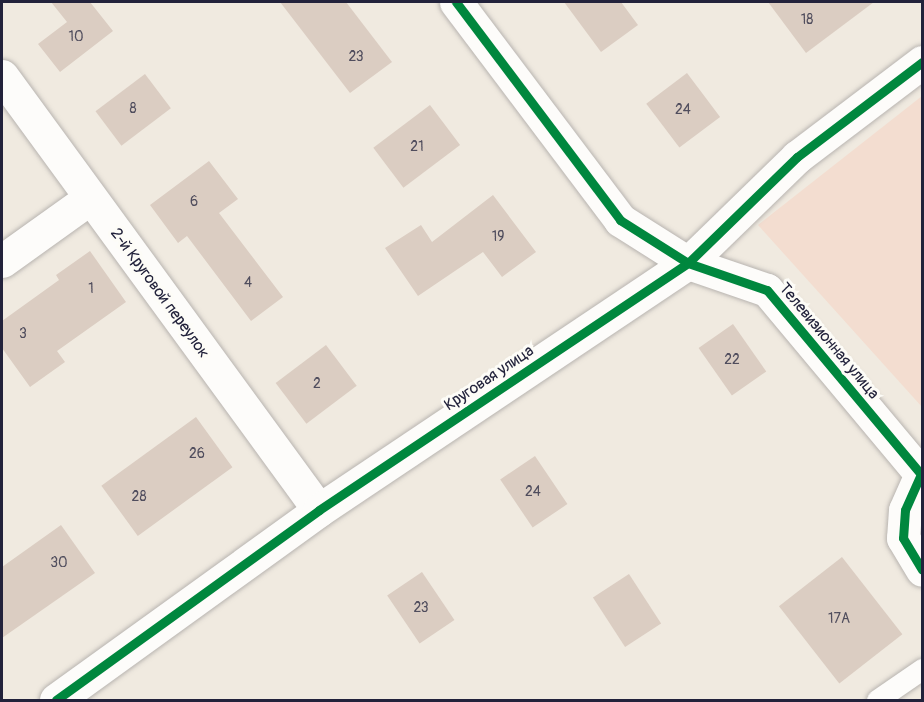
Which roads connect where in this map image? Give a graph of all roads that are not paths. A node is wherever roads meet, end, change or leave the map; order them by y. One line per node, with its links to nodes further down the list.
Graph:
1 (456, 2): 6 (street, Телевизионная улица)
2 (922, 62): 6 (street, Круговая улица)
3 (2, 76): 4 (street, 2-й Круговой переулок)
4 (90, 198): 5 (street); 7 (street, 2-й Круговой переулок)
5 (2, 261)
6 (688, 263): 7 (street, Круговая улица); 8 (street, Телевизионная улица)
7 (319, 510): 10 (street, Круговая улица)
8 (922, 570)
9 (922, 669): 11 (lane)
10 (56, 700)
11 (877, 700)

